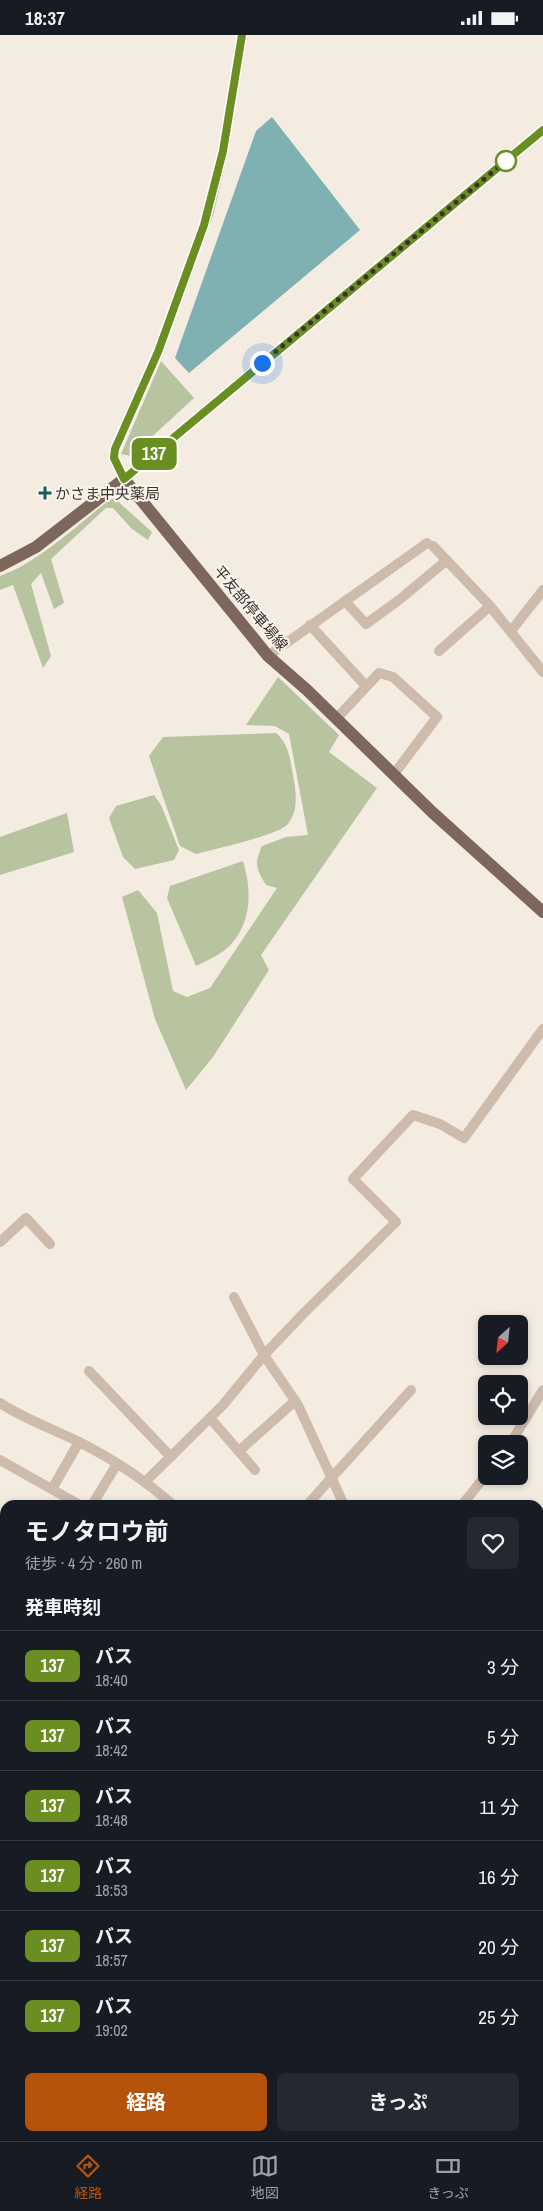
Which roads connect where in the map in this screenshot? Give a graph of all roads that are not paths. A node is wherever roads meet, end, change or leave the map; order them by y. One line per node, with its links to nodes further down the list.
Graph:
1 (242, 35): 3 (street)
2 (543, 130): 3 (street)
3 (124, 479): 5 (main road); 12 (main road, 平友部停車場線)
4 (448, 560): 7 (street); 7 (street); 8 (street)
5 (0, 567)
6 (543, 590): 10 (street)
7 (345, 601): 9 (street)
8 (490, 606): 10 (street); 11 (street)
9 (310, 625): 12 (street); 14 (street)
10 (511, 631): 13 (street)
11 (439, 651)
12 (268, 656): 15 (main road, 平友部停車場線)
13 (543, 672)
14 (366, 686): 15 (street); 16 (street)
15 (336, 719): 16 (main road, 平友部停車場線)
16 (394, 774): 17 (main road, 平友部停車場線)
17 (543, 912)
18 (543, 1029): 22 (street)
19 (0, 1242): 20 (street)
20 (50, 1244)
21 (234, 1297): 22 (street)
22 (264, 1355): 26 (street); 28 (street)
23 (89, 1371): 32 (street)
24 (411, 1390): 36 (street)
25 (543, 1391): 29 (street)
26 (295, 1401): 31 (street); 36 (street)
27 (0, 1403): 30 (street)
28 (210, 1418): 31 (street); 32 (street)
29 (516, 1435)
30 (79, 1442): 34 (street); 39 (street)
31 (239, 1451): 35 (street)
32 (171, 1457): 37 (street)
33 (0, 1460): 39 (street)
34 (117, 1464): 37 (street); 41 (street)
35 (255, 1470)
36 (331, 1480): 43 (street); 44 (street)
37 (146, 1481): 42 (street)
38 (478, 1485): 45 (street)
39 (52, 1489): 40 (street)
40 (71, 1500)
41 (95, 1500)
42 (167, 1500)
43 (312, 1500)
44 (341, 1500)
45 (466, 1500)

